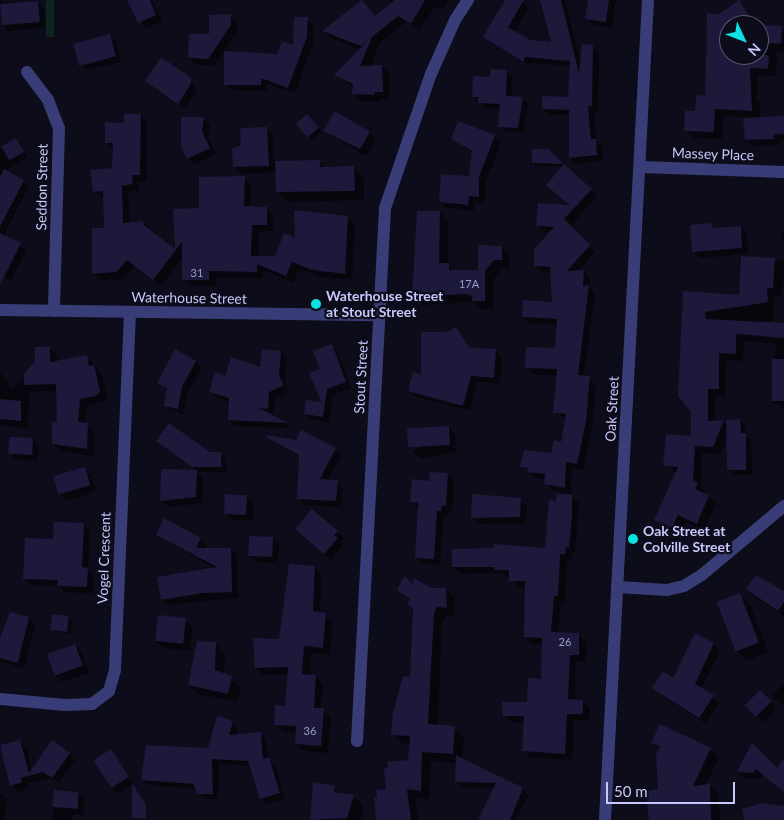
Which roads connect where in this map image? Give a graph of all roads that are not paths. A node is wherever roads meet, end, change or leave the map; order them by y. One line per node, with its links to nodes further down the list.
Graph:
1 (468, 0): 9 (street, Stout Street)
2 (648, 0): 4 (street, Oak Street)
3 (27, 72): 7 (street, Seddon Street)
4 (641, 167): 5 (street, Massey Place); 11 (street, Oak Street)
5 (784, 172)
6 (0, 310): 7 (street, Waterhouse Street)
7 (54, 311): 8 (street, Waterhouse Street)
8 (130, 312): 9 (street, Waterhouse Street); 12 (street, Vogel Crescent)
9 (379, 315): 13 (street, Stout Street)
10 (784, 506): 11 (street)
11 (617, 587): 14 (street, Oak Street)
12 (0, 698)
13 (357, 741)
14 (604, 820)

